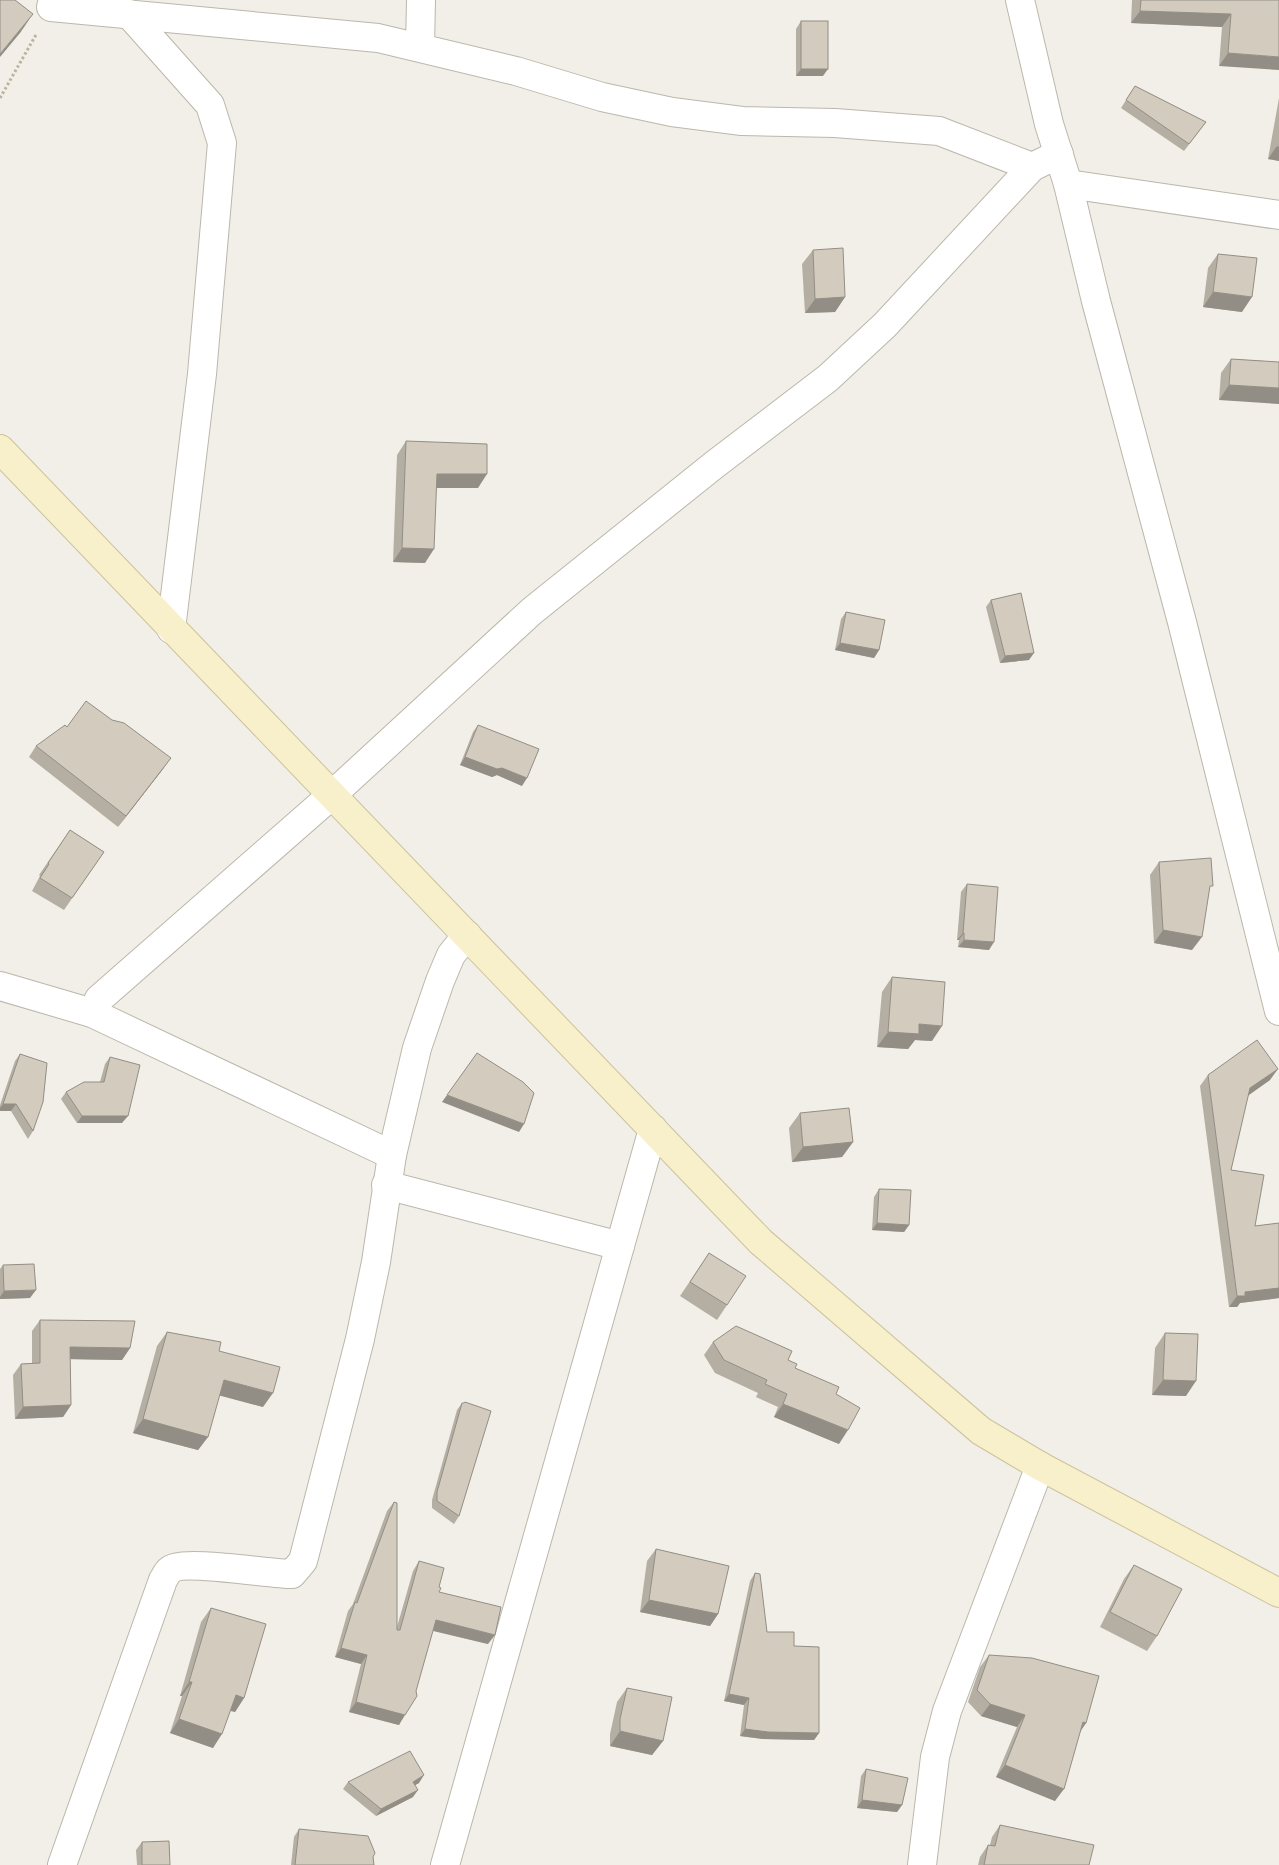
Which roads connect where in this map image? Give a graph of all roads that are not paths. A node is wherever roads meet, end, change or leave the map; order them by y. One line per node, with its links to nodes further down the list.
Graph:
1 (421, 0): 5 (street)
2 (1020, 0): 6 (street)
3 (52, 3): 4 (street)
4 (129, 14): 5 (street); 11 (street)
5 (420, 47): 7 (street)
6 (1058, 154): 7 (street); 8 (street)
7 (1032, 167): 12 (street)
8 (1068, 184): 9 (street); 15 (street)
9 (1279, 215)
10 (0, 448): 11 (main road)
11 (171, 629): 12 (main road)
12 (333, 794): 13 (main road); 16 (street)
13 (467, 935): 17 (main road); 18 (street)
14 (0, 986): 16 (street)
15 (1279, 1011)
16 (92, 1013): 18 (street)
17 (653, 1129): 20 (street); 21 (main road)
18 (392, 1155): 19 (street)
19 (386, 1185): 20 (street); 23 (street)
20 (620, 1246): 24 (street)
21 (1040, 1466): 22 (main road); 25 (street)
22 (1279, 1593)
23 (62, 1865)
24 (445, 1865)
25 (922, 1865)

